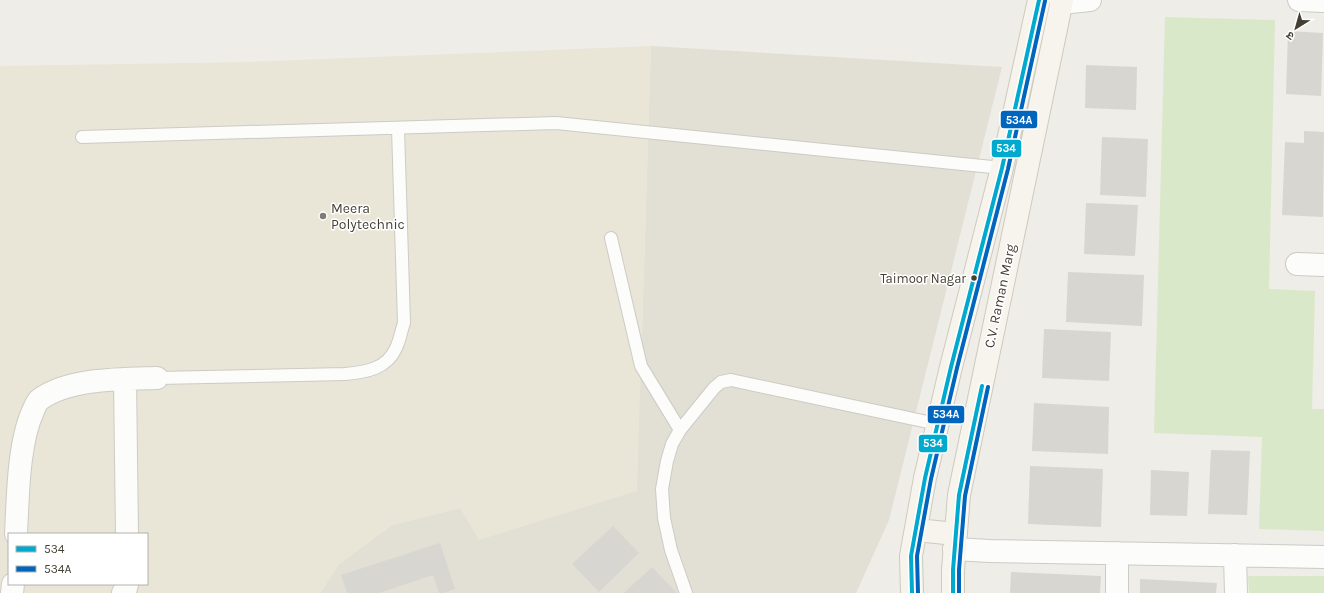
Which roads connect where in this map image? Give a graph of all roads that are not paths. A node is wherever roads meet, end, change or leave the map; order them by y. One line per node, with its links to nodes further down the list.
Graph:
1 (1039, 0): 8 (main road, C.V. Raman Marg)
2 (1090, 0): 4 (street)
3 (1299, 0): 5 (street)
4 (1061, 1): 19 (main road, C.V. Raman Marg)
5 (1324, 1)
6 (398, 128): 7 (lane); 8 (lane); 12 (lane)
7 (82, 137)
8 (1002, 168): 14 (main road, C.V. Raman Marg)
9 (611, 238): 15 (lane)
10 (1298, 264): 11 (street)
11 (1324, 265)
12 (157, 378): 13 (street)
13 (125, 379): 17 (street); 18 (street)
14 (938, 424): 15 (lane); 16 (main road, C.V. Raman Marg)
15 (680, 430): 23 (lane)
16 (916, 530): 19 (main road); 24 (main road, C.V. Raman Marg)
17 (16, 533)
18 (127, 533)
19 (955, 542): 20 (street); 25 (main road, C.V. Raman Marg)
20 (1117, 553): 21 (street); 26 (street)
21 (1235, 555): 22 (street); 27 (street)
22 (1324, 557)
23 (686, 593)
24 (912, 593)
25 (953, 593)
26 (1117, 593)
27 (1236, 593)

